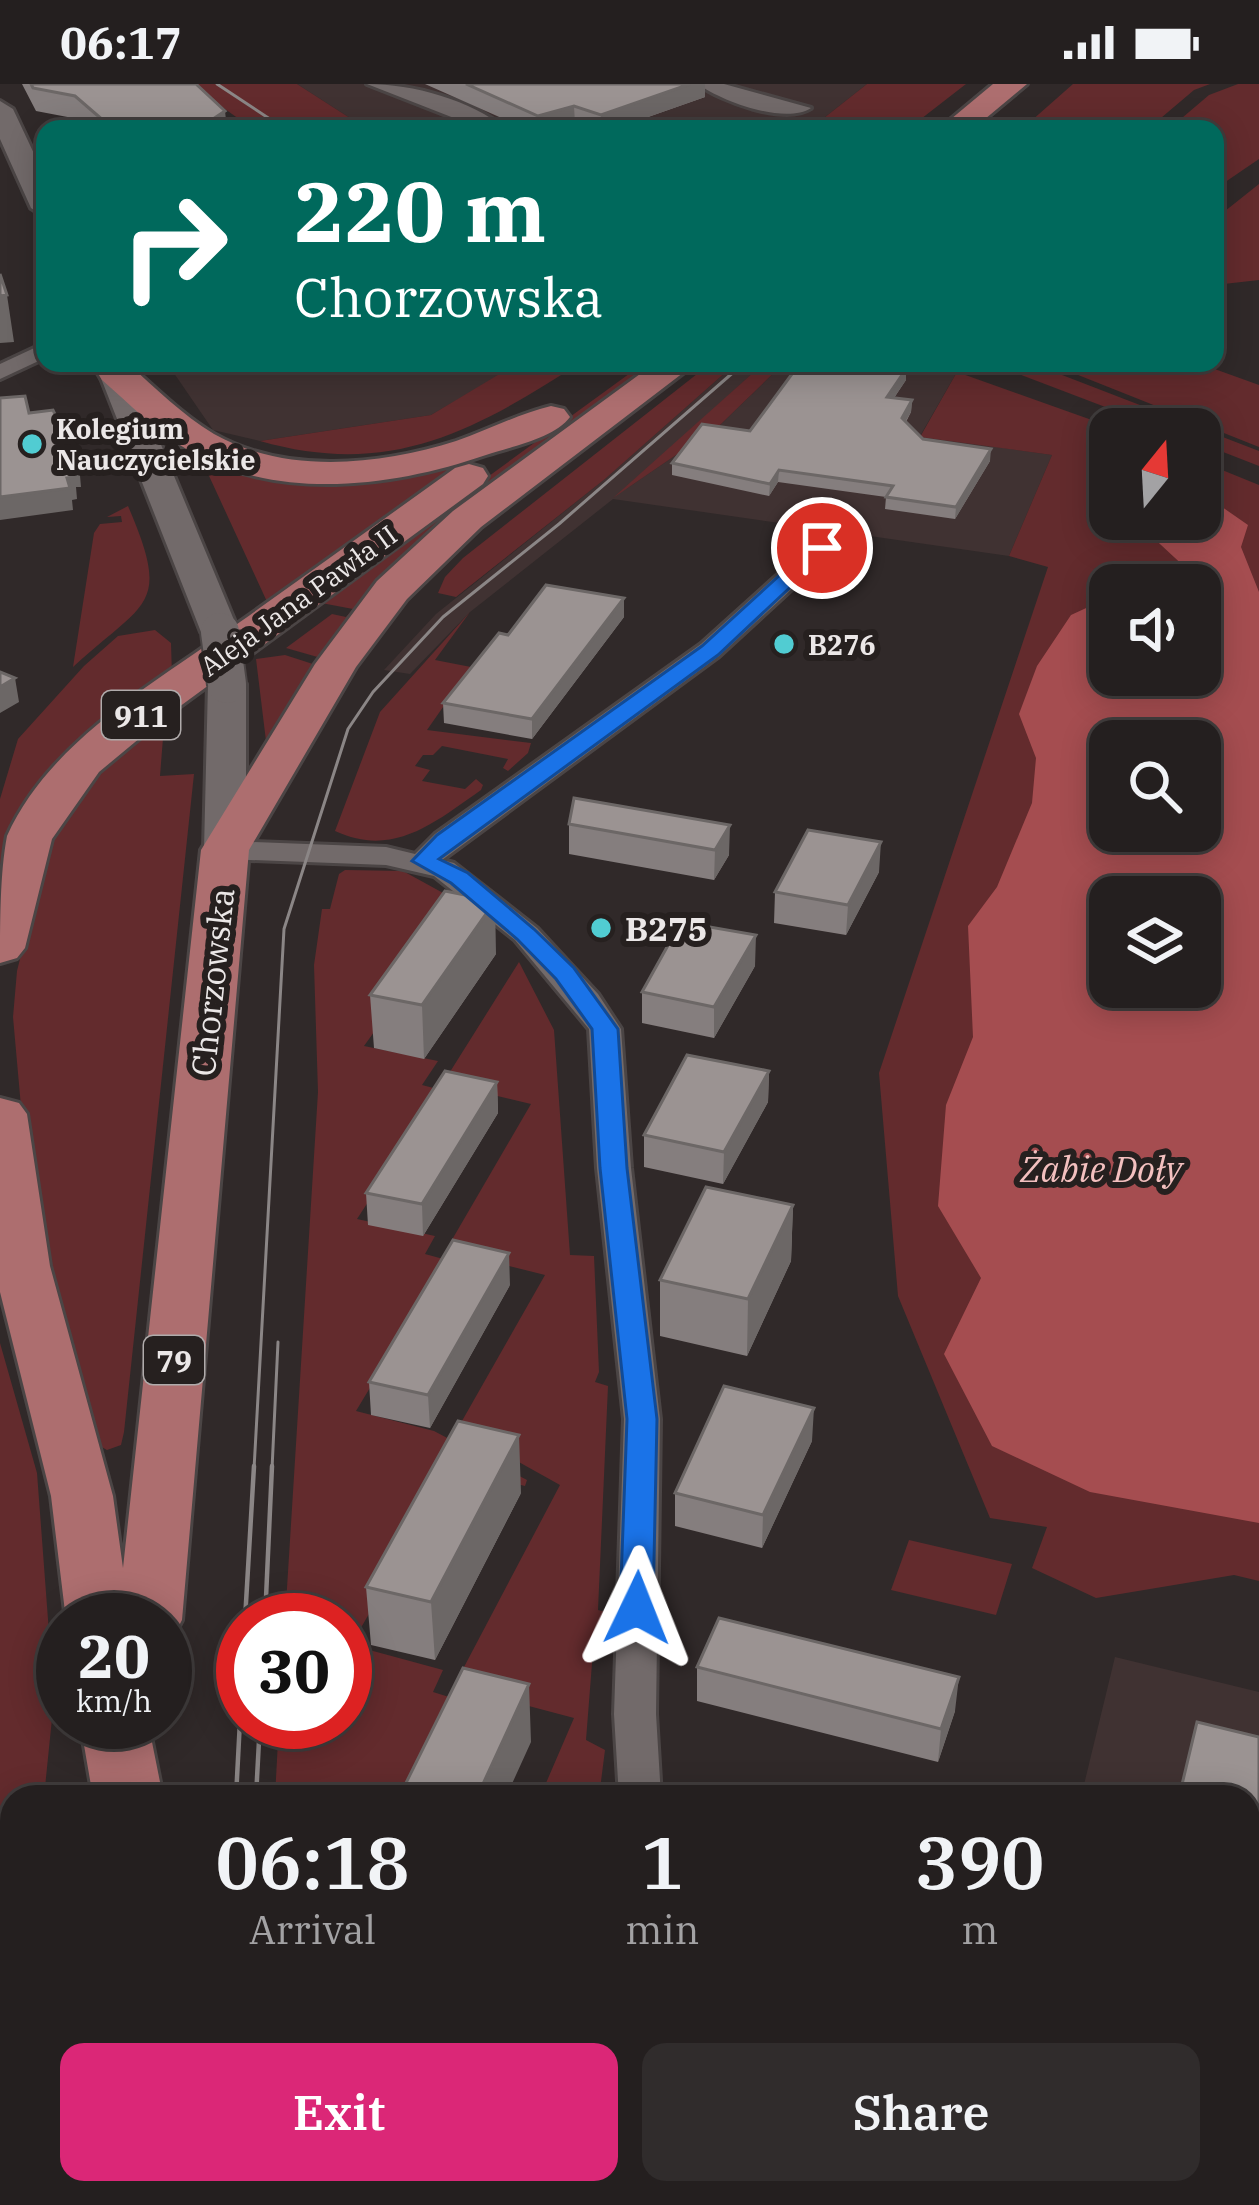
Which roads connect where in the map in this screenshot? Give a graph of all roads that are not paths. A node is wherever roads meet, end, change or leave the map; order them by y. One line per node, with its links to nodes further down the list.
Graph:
1 (376, 84): 8 (street)
2 (707, 84): 5 (street)
3 (770, 84): 5 (street)
4 (1007, 88): 9 (main road); 10 (main road)
5 (740, 95): 6 (street)
6 (802, 108)
7 (0, 109): 11 (main road)
8 (477, 120)
9 (966, 120)
10 (987, 120)
11 (10, 151): 12 (main road)
12 (36, 193)
13 (36, 354): 14 (street)
14 (0, 372)
15 (115, 372): 21 (main road, Chorzowska / 79, bridge)
16 (118, 372): 19 (main road)
17 (614, 372): 19 (main road, Aleja Jana Pawła II / 911)
18 (666, 372): 21 (main road, Aleja Jana Pawła II)
19 (551, 417): 23 (main road, Aleja Jana Pawła II / 911)
20 (822, 548): 22 (street)
21 (226, 850): 22 (street); 26 (main road, Chorzowska / 79)
22 (424, 861): 31 (street)
23 (0, 948)
24 (0, 1114): 25 (main road)
25 (95, 1593)
26 (153, 1593)
27 (120, 1749): 29 (main road)
28 (137, 1749): 30 (main road)
29 (128, 1785)
30 (133, 1785)
31 (639, 1785)

